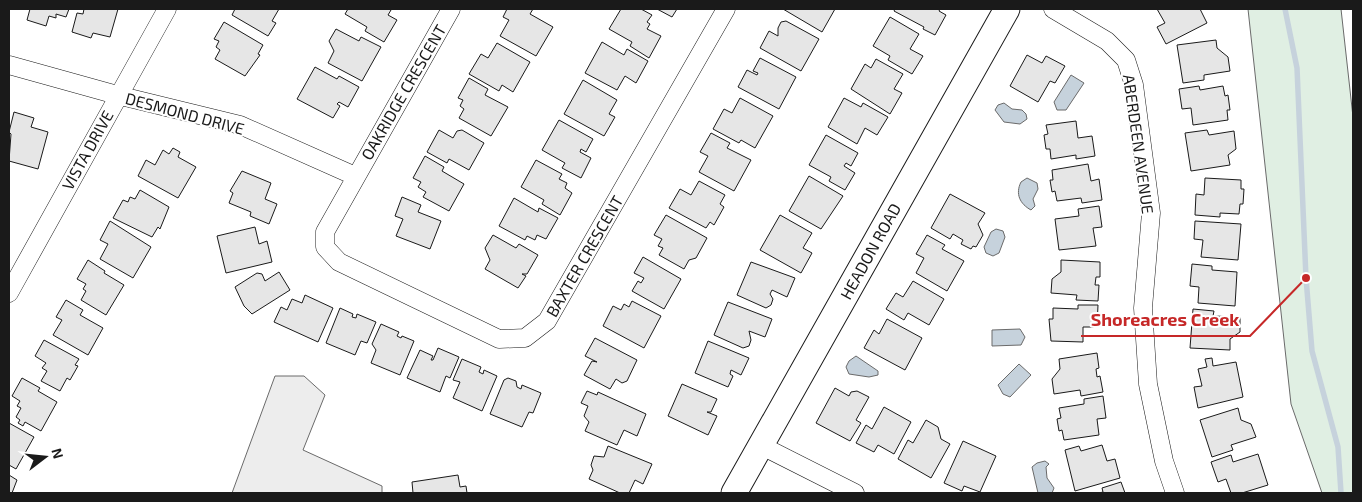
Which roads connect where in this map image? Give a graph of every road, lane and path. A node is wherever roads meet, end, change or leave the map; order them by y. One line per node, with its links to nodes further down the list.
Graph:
1 (167, 9): 7 (street, VISTA DRIVE)
2 (451, 9): 8 (street, OAKRIDGE CRESCENT)
3 (726, 9): 8 (street, BAXTER CRESCENT)
4 (1007, 9): 10 (street, HEADON ROAD)
5 (1053, 9): 13 (street, ABERDEEN AVENUE)
6 (9, 64): 7 (street, DESMOND DRIVE)
7 (117, 95): 8 (street, DESMOND DRIVE); 9 (street, VISTA DRIVE)
8 (355, 176)
9 (9, 293)
10 (760, 445): 11 (street, HEADON ROAD); 12 (street)
11 (734, 493)
12 (855, 493)
13 (1175, 493)

